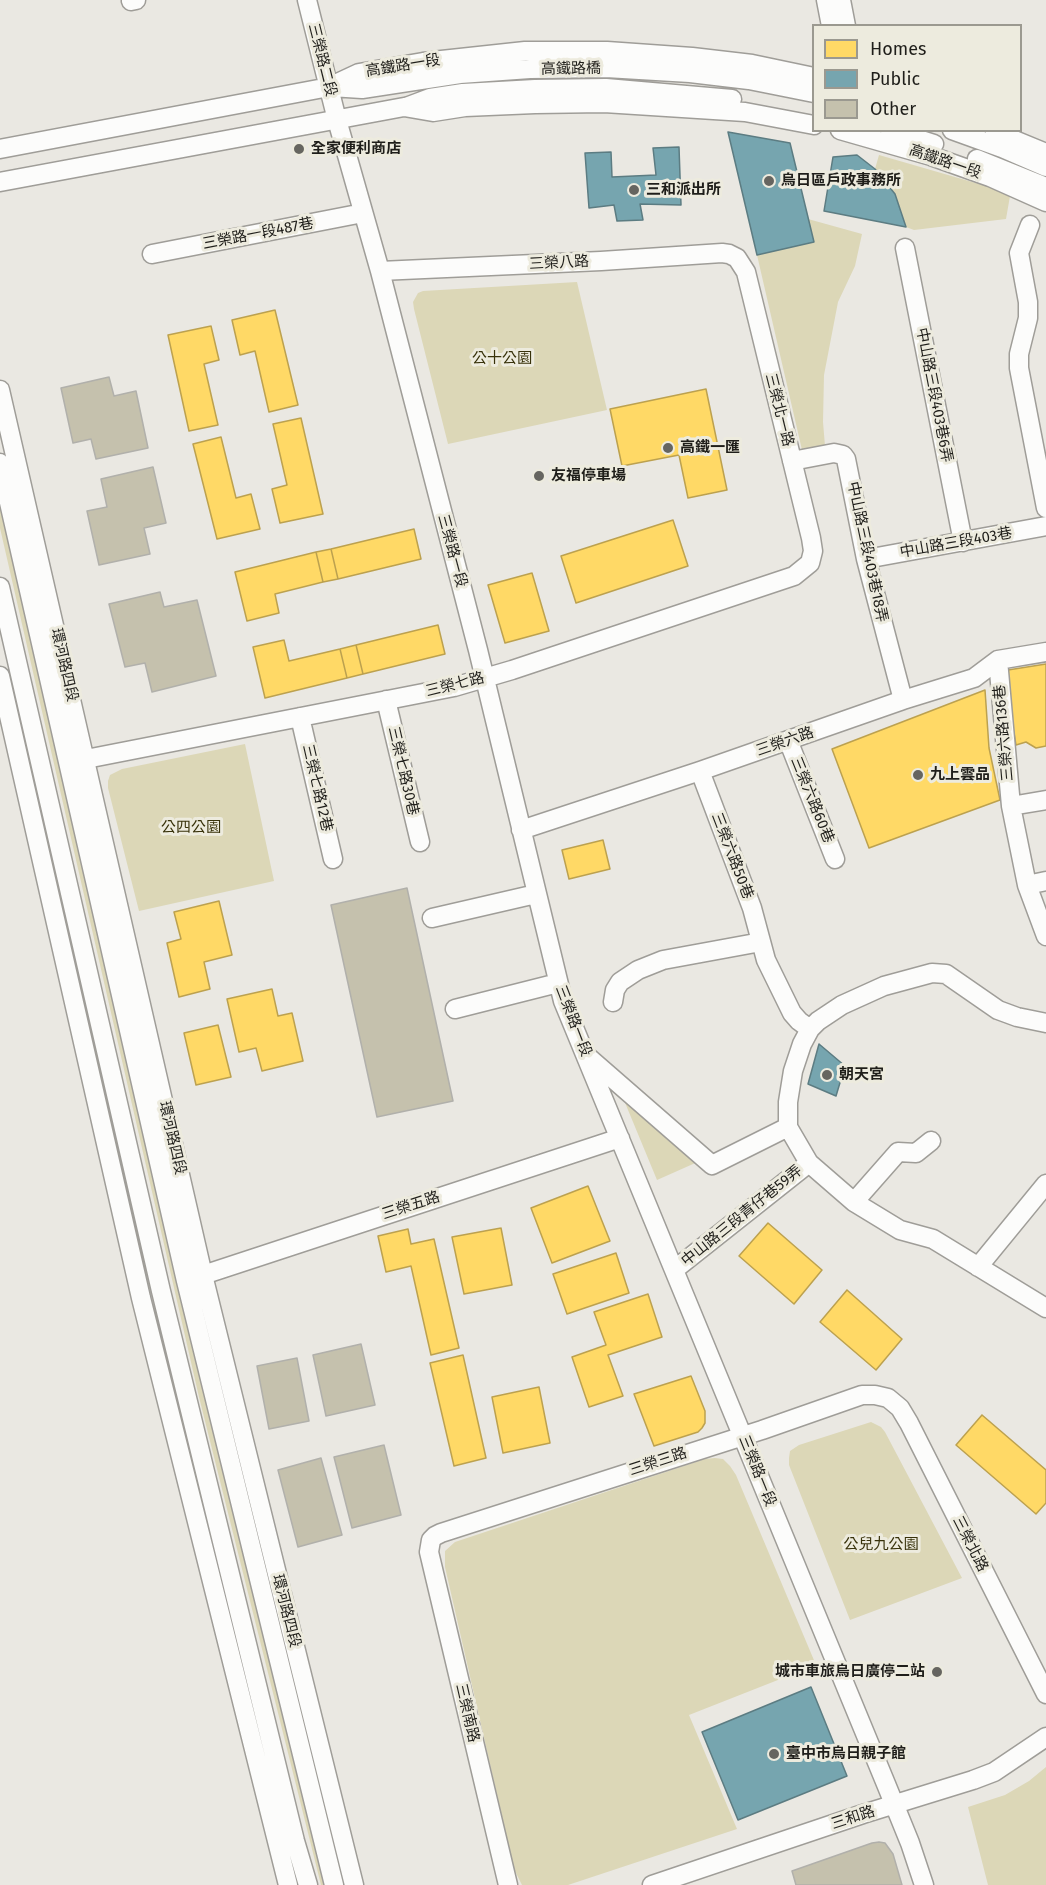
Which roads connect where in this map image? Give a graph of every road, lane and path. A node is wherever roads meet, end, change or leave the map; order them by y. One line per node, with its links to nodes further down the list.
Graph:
1 (307, 0): 7 (street, 三榮路二段)
2 (826, 0): 4 (street)
3 (841, 0): 5 (street)
4 (831, 24)
5 (846, 24)
6 (812, 77): 7 (street, 高鐵路一段)
7 (329, 87): 8 (street, 高鐵路橋); 11 (street, 三榮路二段); 17 (street, 高鐵路一段)
8 (812, 93)
9 (404, 107): 10 (street, 高鐵路橋); 11 (street); 12 (street)
10 (812, 113)
11 (337, 120): 20 (street); 23 (street, 三榮路一段)
12 (812, 125)
13 (855, 132): 22 (street, 高鐵路一段)
14 (896, 132): 21 (street)
15 (958, 132): 19 (street)
16 (994, 132): 18 (street)
17 (0, 149)
18 (1046, 153)
19 (1046, 168)
20 (0, 182)
21 (1046, 187)
22 (1046, 202)
23 (363, 213): 26 (street, 三榮路一段487巷); 28 (street, 三榮路一段)
24 (1030, 225): 32 (street)
25 (906, 249): 34 (street, 中山路三段403巷6弄)
26 (152, 254)
27 (737, 258): 28 (street, 三榮八路); 30 (street, 三榮北一路)
28 (380, 271): 41 (street, 三榮路一段)
29 (0, 390): 46 (street, 環河路四段)
30 (792, 460): 35 (street, 中山路三段403巷18弄); 36 (street, 三榮北一路)
31 (0, 463): 84 (street, 環河路四段)
32 (1046, 508)
33 (1046, 526): 34 (street, 中山路三段403巷)
34 (963, 542): 35 (street, 中山路三段403巷)
35 (866, 559): 43 (street, 中山路三段403巷18弄)
36 (810, 563): 41 (street, 三榮七路)
37 (0, 587): 83 (street)
38 (1046, 652): 39 (street, 三榮六路)
39 (998, 660): 43 (street, 三榮六路); 49 (street, 三榮六路136巷)
40 (0, 676): 82 (street)
41 (485, 678): 42 (street, 三榮七路); 50 (street, 三榮路一段)
42 (386, 700): 44 (street, 三榮七路); 51 (street, 三榮七路30巷)
43 (903, 700): 45 (street, 三榮六路)
44 (300, 717): 46 (street, 三榮七路); 52 (street, 三榮七路12巷)
45 (788, 740): 47 (street, 三榮六路); 53 (street, 三榮六路60巷)
46 (86, 759): 74 (street, 環河路四段)
47 (700, 771): 50 (street, 三榮六路); 59 (street, 三榮六路50巷)
48 (1046, 800): 49 (street)
49 (1011, 806): 55 (street, 三榮六路136巷)
50 (521, 830): 56 (street, 三榮路一段)
51 (420, 842)
52 (333, 859)
53 (835, 859)
54 (1046, 881): 55 (street)
55 (1027, 885): 58 (street, 三榮六路136巷)
56 (536, 894): 57 (street); 60 (street, 三榮路一段)
57 (432, 918)
58 (1046, 936)
59 (761, 942): 61 (street); 64 (street, 三榮六路50巷)
60 (558, 983): 62 (street); 65 (street, 三榮路一段)
61 (613, 1002)
62 (455, 1009)
63 (1046, 1023): 64 (street)
64 (810, 1029): 66 (street)
65 (585, 1054): 66 (street); 67 (street, 三榮路一段)
66 (788, 1127): 69 (street)
67 (620, 1138): 73 (street, 三榮路一段); 74 (street, 三榮五路)
68 (931, 1141): 71 (street)
69 (809, 1163): 71 (street); 73 (street, 中山路三段青仔巷59弄)
70 (1046, 1184): 72 (street)
71 (854, 1202): 72 (street)
72 (978, 1267): 75 (street)
73 (674, 1270): 77 (street, 三榮路一段)
74 (203, 1275): 85 (street, 環河路四段)
75 (1046, 1308)
76 (888, 1398): 77 (street, 三榮三路); 79 (street, 三榮北路)
77 (743, 1436): 78 (street, 三榮三路); 81 (street, 三榮路一段)
78 (431, 1540): 86 (street, 三榮南路)
79 (1046, 1694)
80 (1046, 1737): 81 (street, 三和路)
81 (894, 1805): 87 (street, 三和路); 88 (street, 三榮路一段)
82 (288, 1885)
83 (308, 1885)
84 (334, 1885)
85 (354, 1885)
86 (507, 1885)
87 (652, 1885)
88 (924, 1885)

